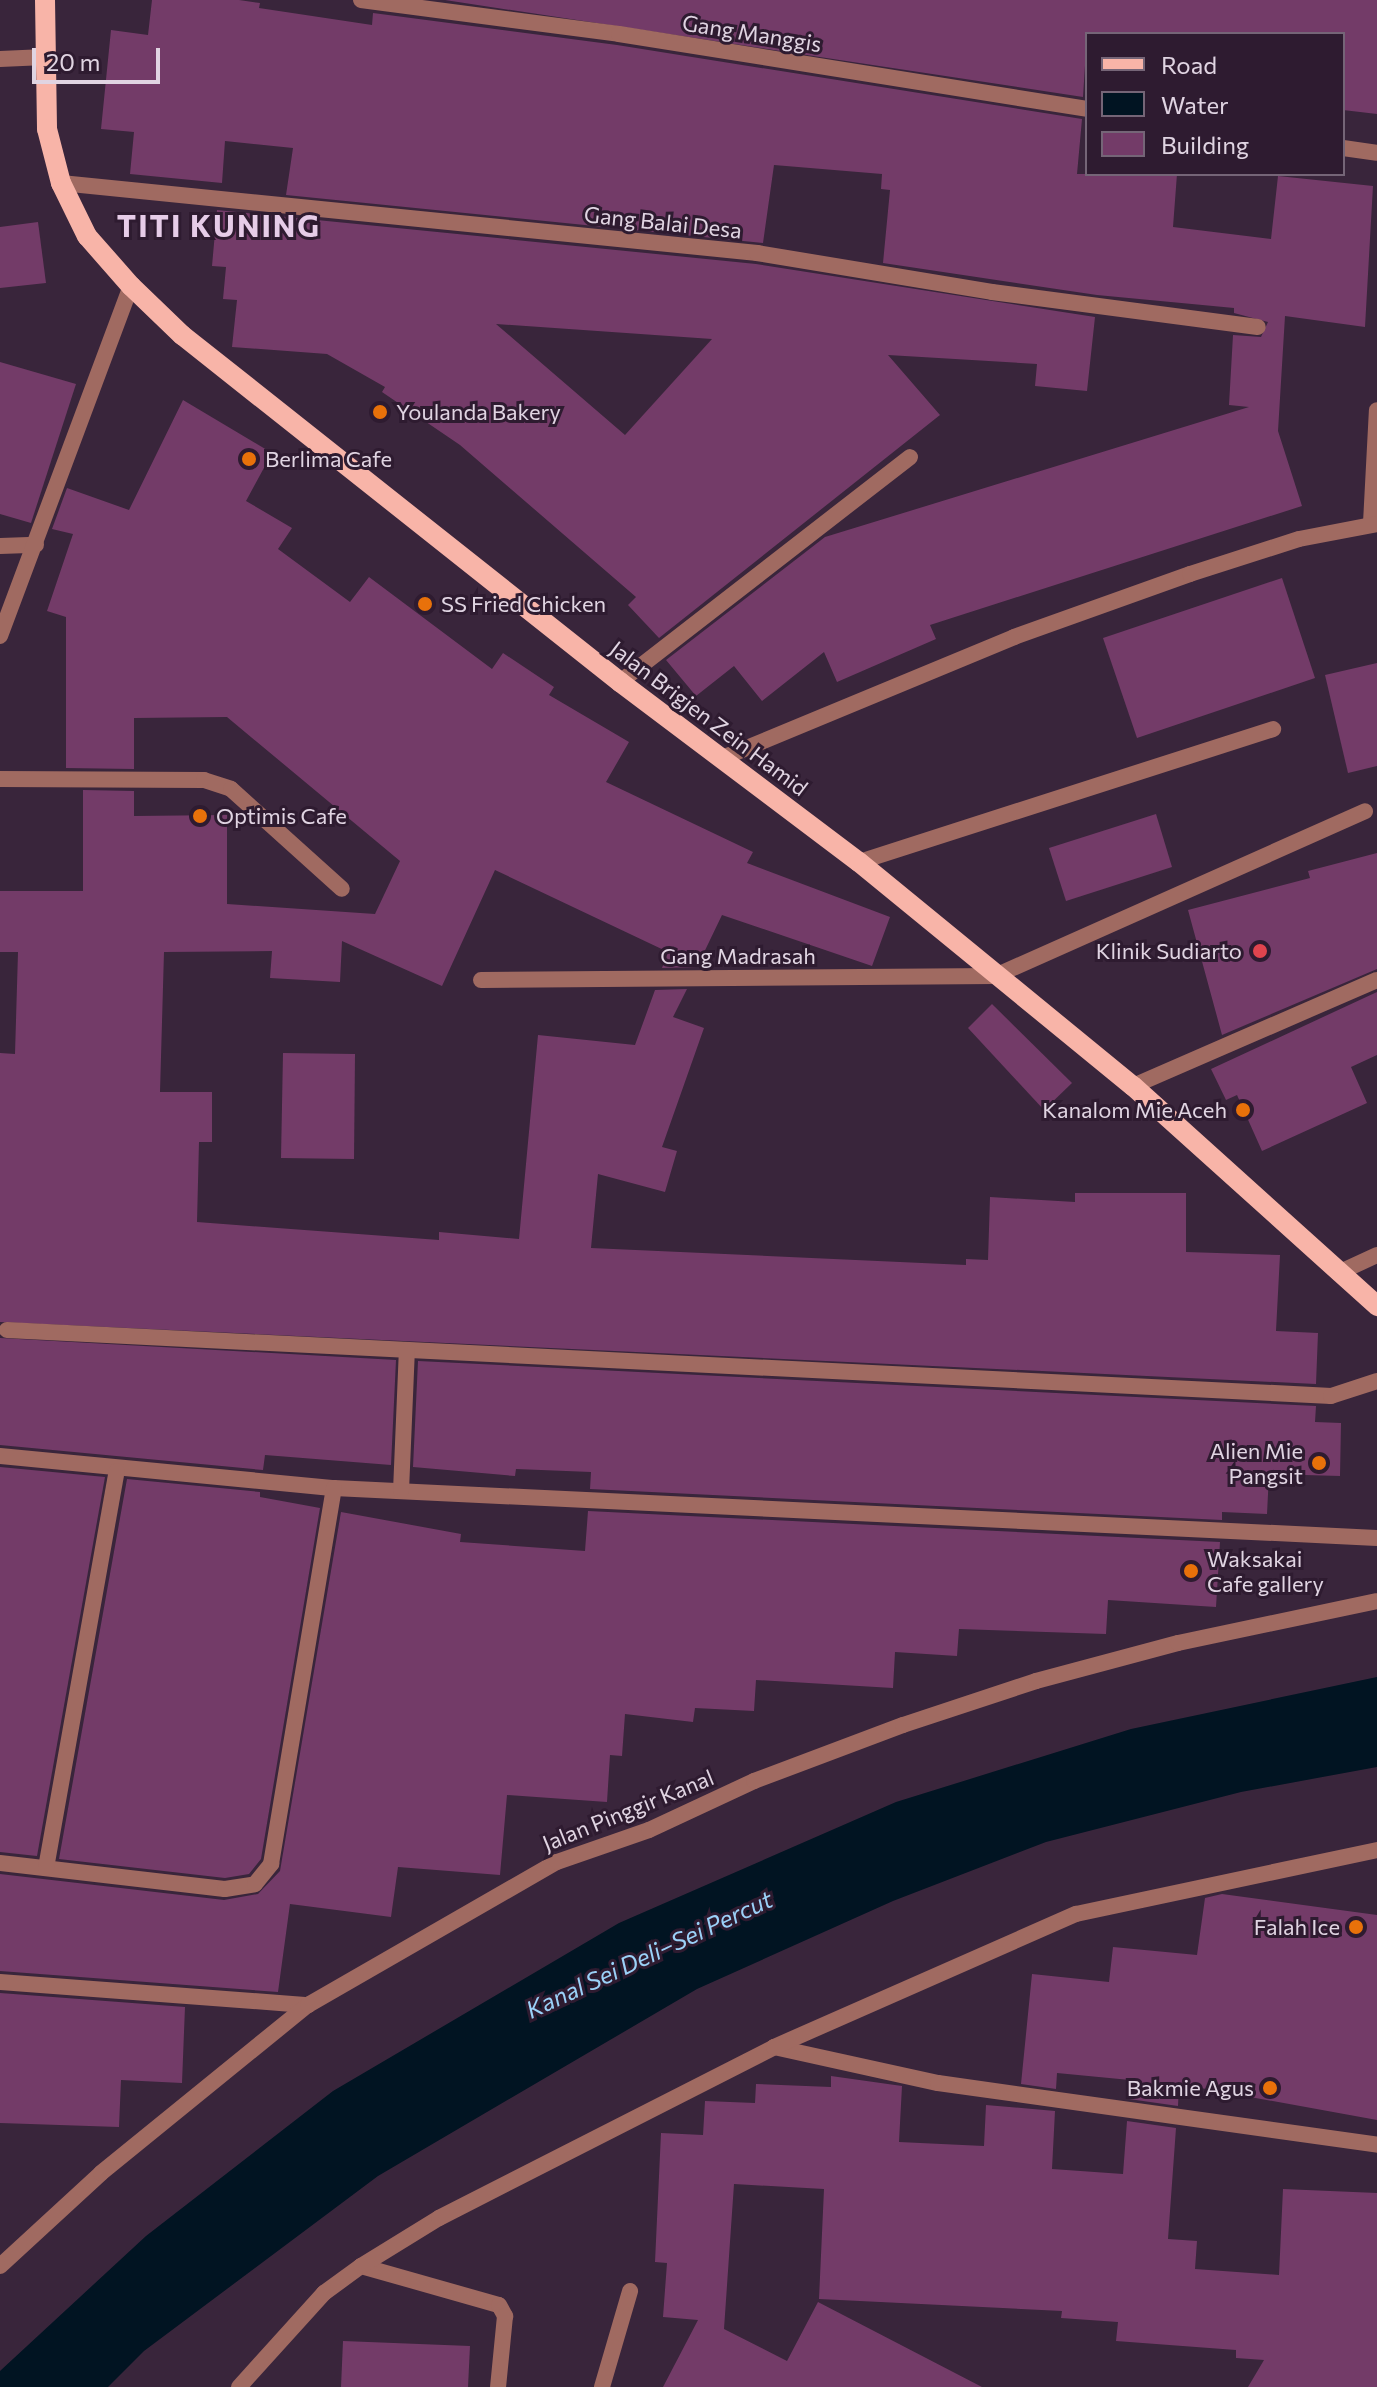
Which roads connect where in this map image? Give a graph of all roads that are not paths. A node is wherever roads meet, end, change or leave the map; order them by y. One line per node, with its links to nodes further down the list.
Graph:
1 (45, 0): 3 (main road, Jalan Brigjen Zein Hamid)
2 (361, 0): 5 (street, Gang Manggis)
3 (45, 57): 4 (street); 8 (main road, Jalan Brigjen Zein Hamid)
4 (0, 59)
5 (1085, 109)
6 (1345, 148): 7 (street)
7 (1377, 153)
8 (61, 183): 9 (main road, Jalan Brigjen Zein Hamid); 10 (street, Gang Balai Desa)
9 (131, 286): 14 (street); 17 (main road, Jalan Brigjen Zein Hamid)
10 (1258, 327)
11 (1377, 410): 13 (street)
12 (910, 457): 17 (street)
13 (1374, 523): 19 (street)
14 (36, 545): 15 (street); 16 (street)
15 (0, 546)
16 (0, 636)
17 (620, 682): 19 (main road, Jalan Brigjen Zein Hamid)
18 (1273, 729): 22 (street)
19 (725, 757): 22 (main road, Jalan Brigjen Zein Hamid)
20 (0, 779): 23 (street)
21 (1365, 811): 24 (street)
22 (859, 862): 24 (main road, Jalan Brigjen Zein Hamid)
23 (342, 889)
24 (995, 976): 25 (street, Gang Madrasah); 27 (main road, Jalan Brigjen Zein Hamid)
25 (481, 980)
26 (1377, 980): 27 (street)
27 (1133, 1086): 29 (main road, Jalan Brigjen Zein Hamid)
28 (1377, 1255): 29 (street)
29 (1338, 1273): 30 (main road, Jalan Brigjen Zein Hamid)
30 (1377, 1306)
31 (7, 1330): 32 (street)
32 (407, 1350): 33 (street); 37 (street)
33 (1377, 1381)
34 (0, 1456): 35 (street)
35 (117, 1471): 36 (street); 42 (street)
36 (334, 1488): 37 (street); 42 (street)
37 (401, 1491): 38 (street)
38 (1377, 1538)
39 (1377, 1601): 44 (street, Jalan Pinggir Kanal)
40 (1377, 1850): 45 (street)
41 (0, 1863): 42 (street)
42 (46, 1868)
43 (0, 1982): 44 (street)
44 (308, 2005): 47 (street, Jalan Pinggir Kanal)
45 (774, 2047): 46 (street); 48 (street)
46 (1377, 2145)
47 (3, 2259)
48 (361, 2266): 50 (street); 51 (street)
49 (630, 2291): 52 (street)
50 (239, 2387)
51 (498, 2387)
52 (602, 2387)

